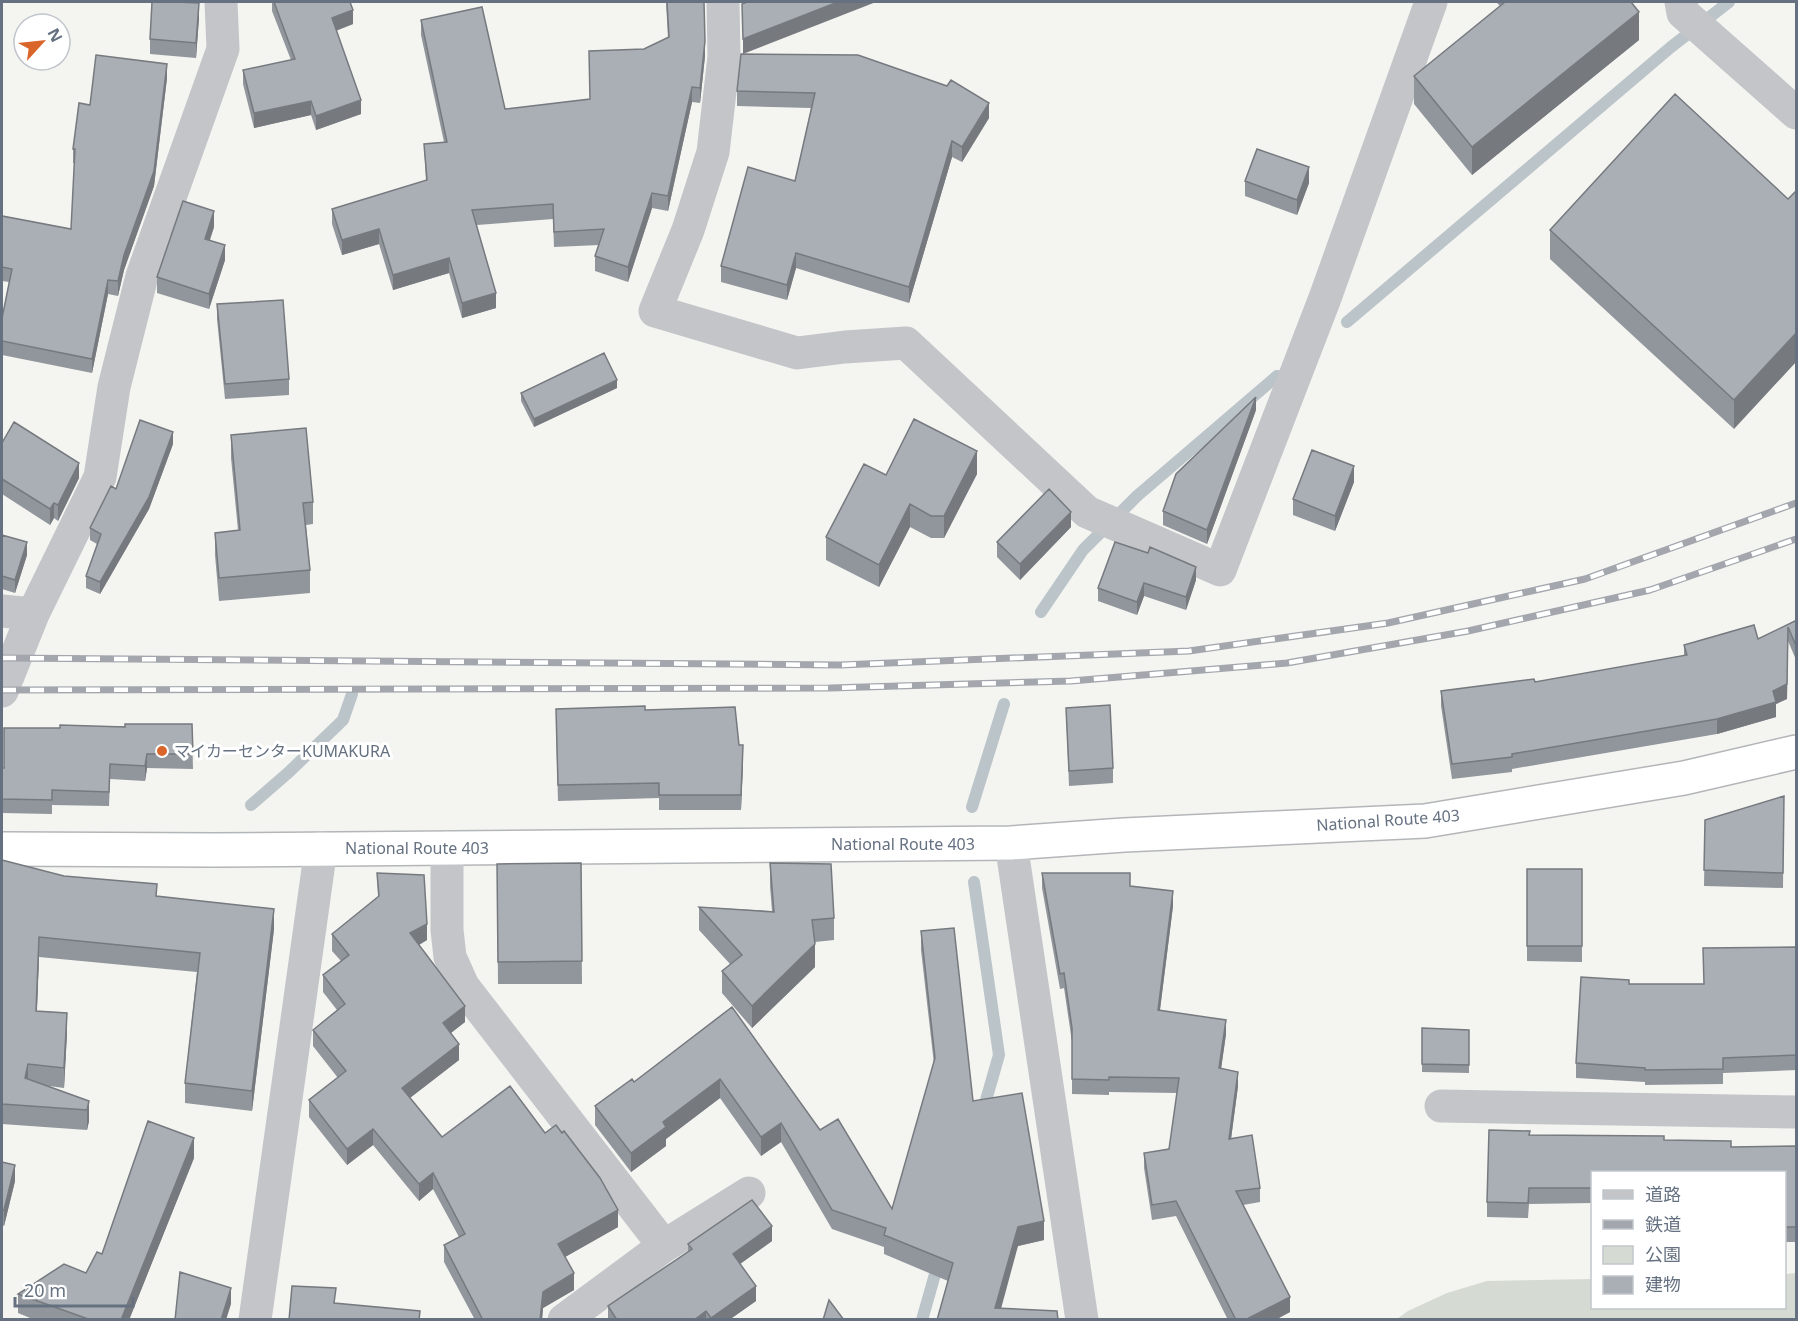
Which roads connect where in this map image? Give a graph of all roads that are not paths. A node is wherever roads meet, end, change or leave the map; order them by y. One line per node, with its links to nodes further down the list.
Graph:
1 (221, 2): 6 (street)
2 (723, 2): 3 (street)
3 (1431, 2)
4 (1681, 2): 5 (street)
5 (1797, 113)
6 (17, 613): 7 (street)
7 (2, 691)
8 (1797, 752): 9 (highway, National Route 403)
9 (1011, 843): 11 (highway, National Route 403); 19 (street)
10 (321, 848): 11 (highway, National Route 403); 12 (highway, National Route 403); 17 (street)
11 (447, 848): 16 (street)
12 (2, 849)
13 (1441, 1106): 14 (street)
14 (1797, 1112)
15 (749, 1192): 16 (street)
16 (664, 1246): 18 (street)
17 (255, 1320)
18 (564, 1320)
19 (1082, 1320)

